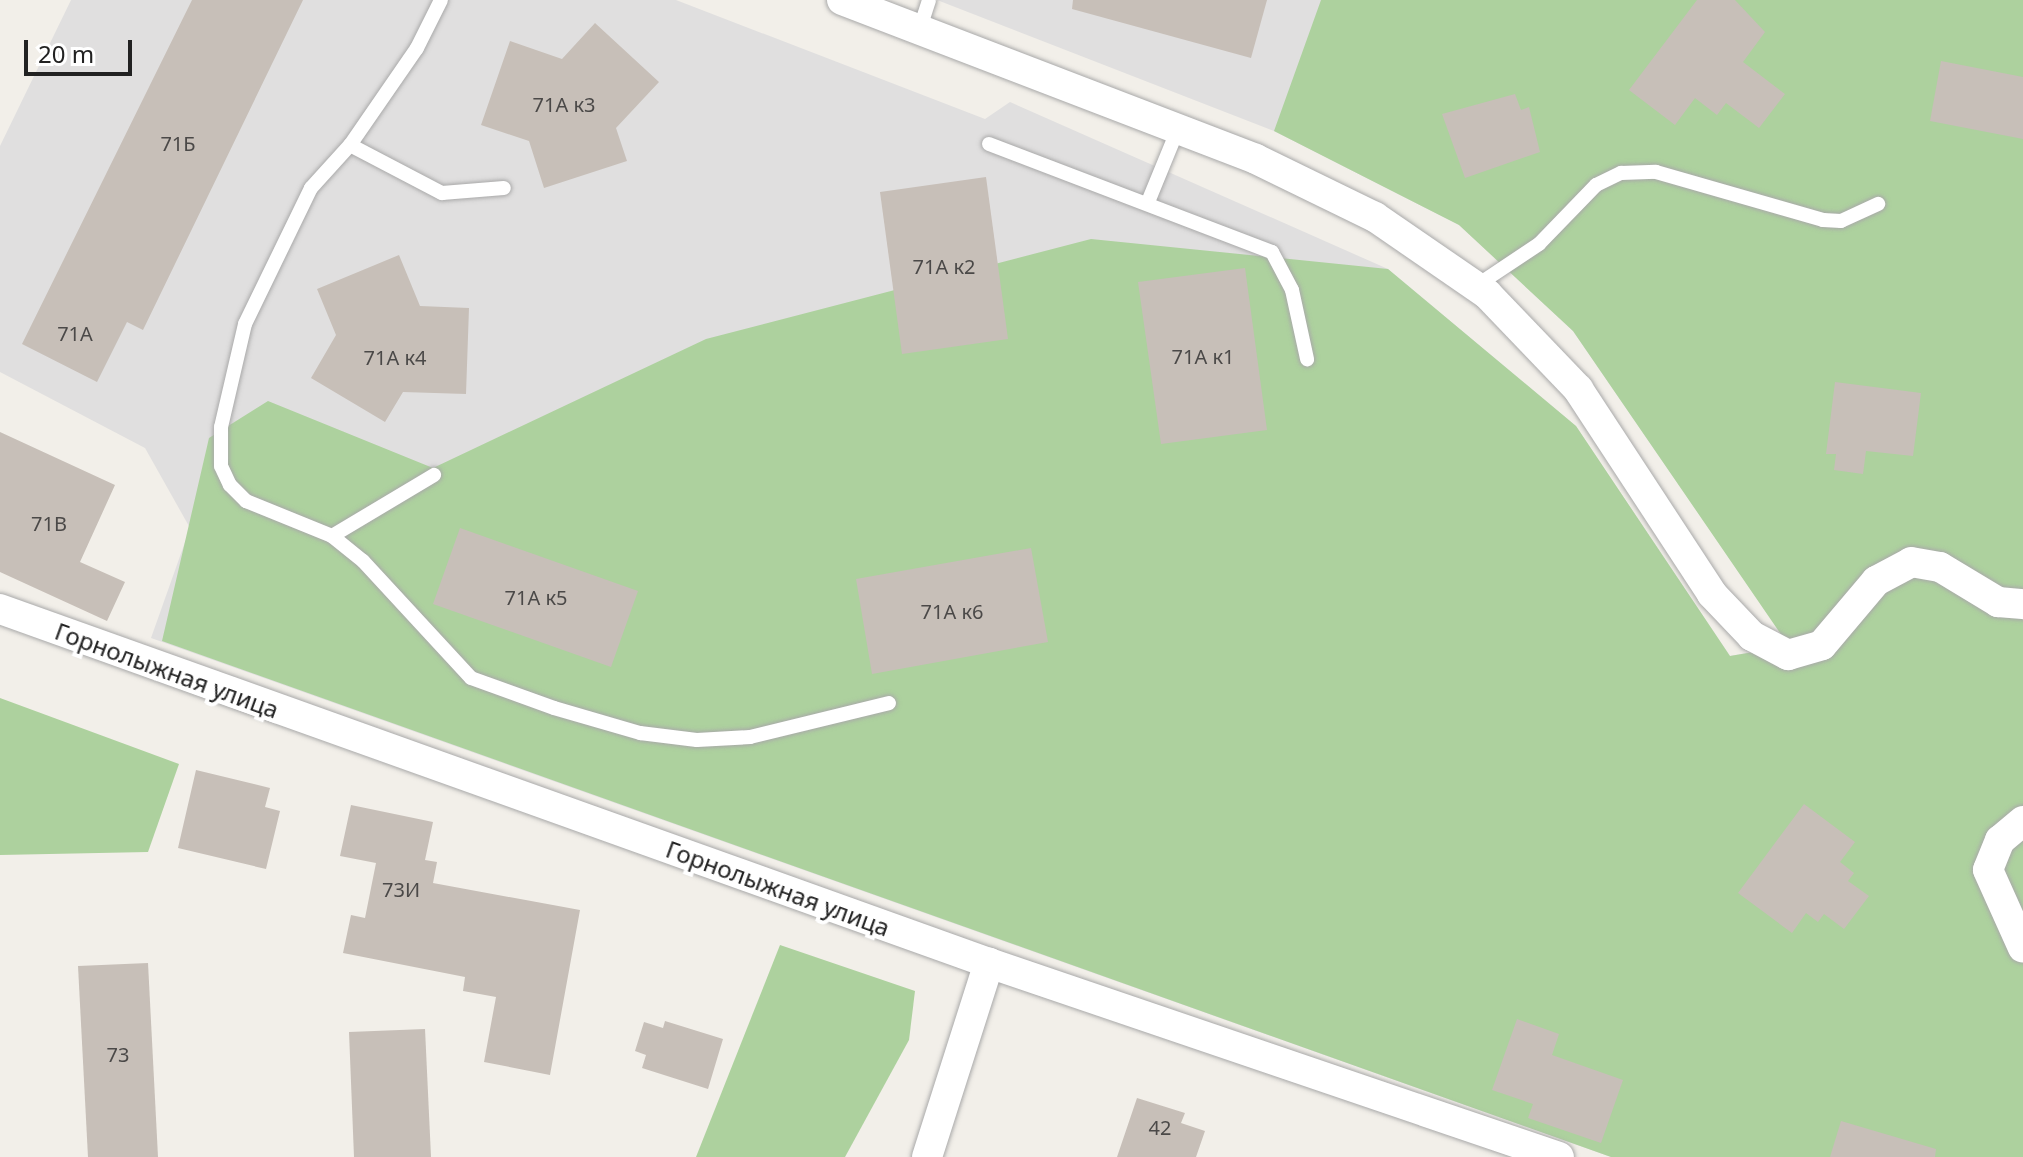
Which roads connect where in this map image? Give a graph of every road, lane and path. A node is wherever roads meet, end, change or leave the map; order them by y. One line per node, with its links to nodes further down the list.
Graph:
1 (441, 0): 6 (lane)
2 (842, 0): 3 (street)
3 (924, 14): 4 (street)
4 (1178, 129): 8 (lane); 10 (street)
5 (989, 144): 8 (lane)
6 (350, 145): 7 (lane); 13 (lane)
7 (504, 188)
8 (1148, 202): 11 (lane)
9 (1878, 204): 10 (lane)
10 (1476, 286): 14 (street)
11 (1307, 359)
12 (434, 475): 13 (lane)
13 (332, 536): 16 (lane)
14 (2023, 604)
15 (0, 609): 19 (street, Горнолыжная улица)
16 (889, 703)
17 (2023, 821): 18 (street)
18 (2023, 948)
19 (989, 963): 20 (street); 21 (street, Горнолыжная улица)
20 (927, 1157)
21 (1559, 1157)

